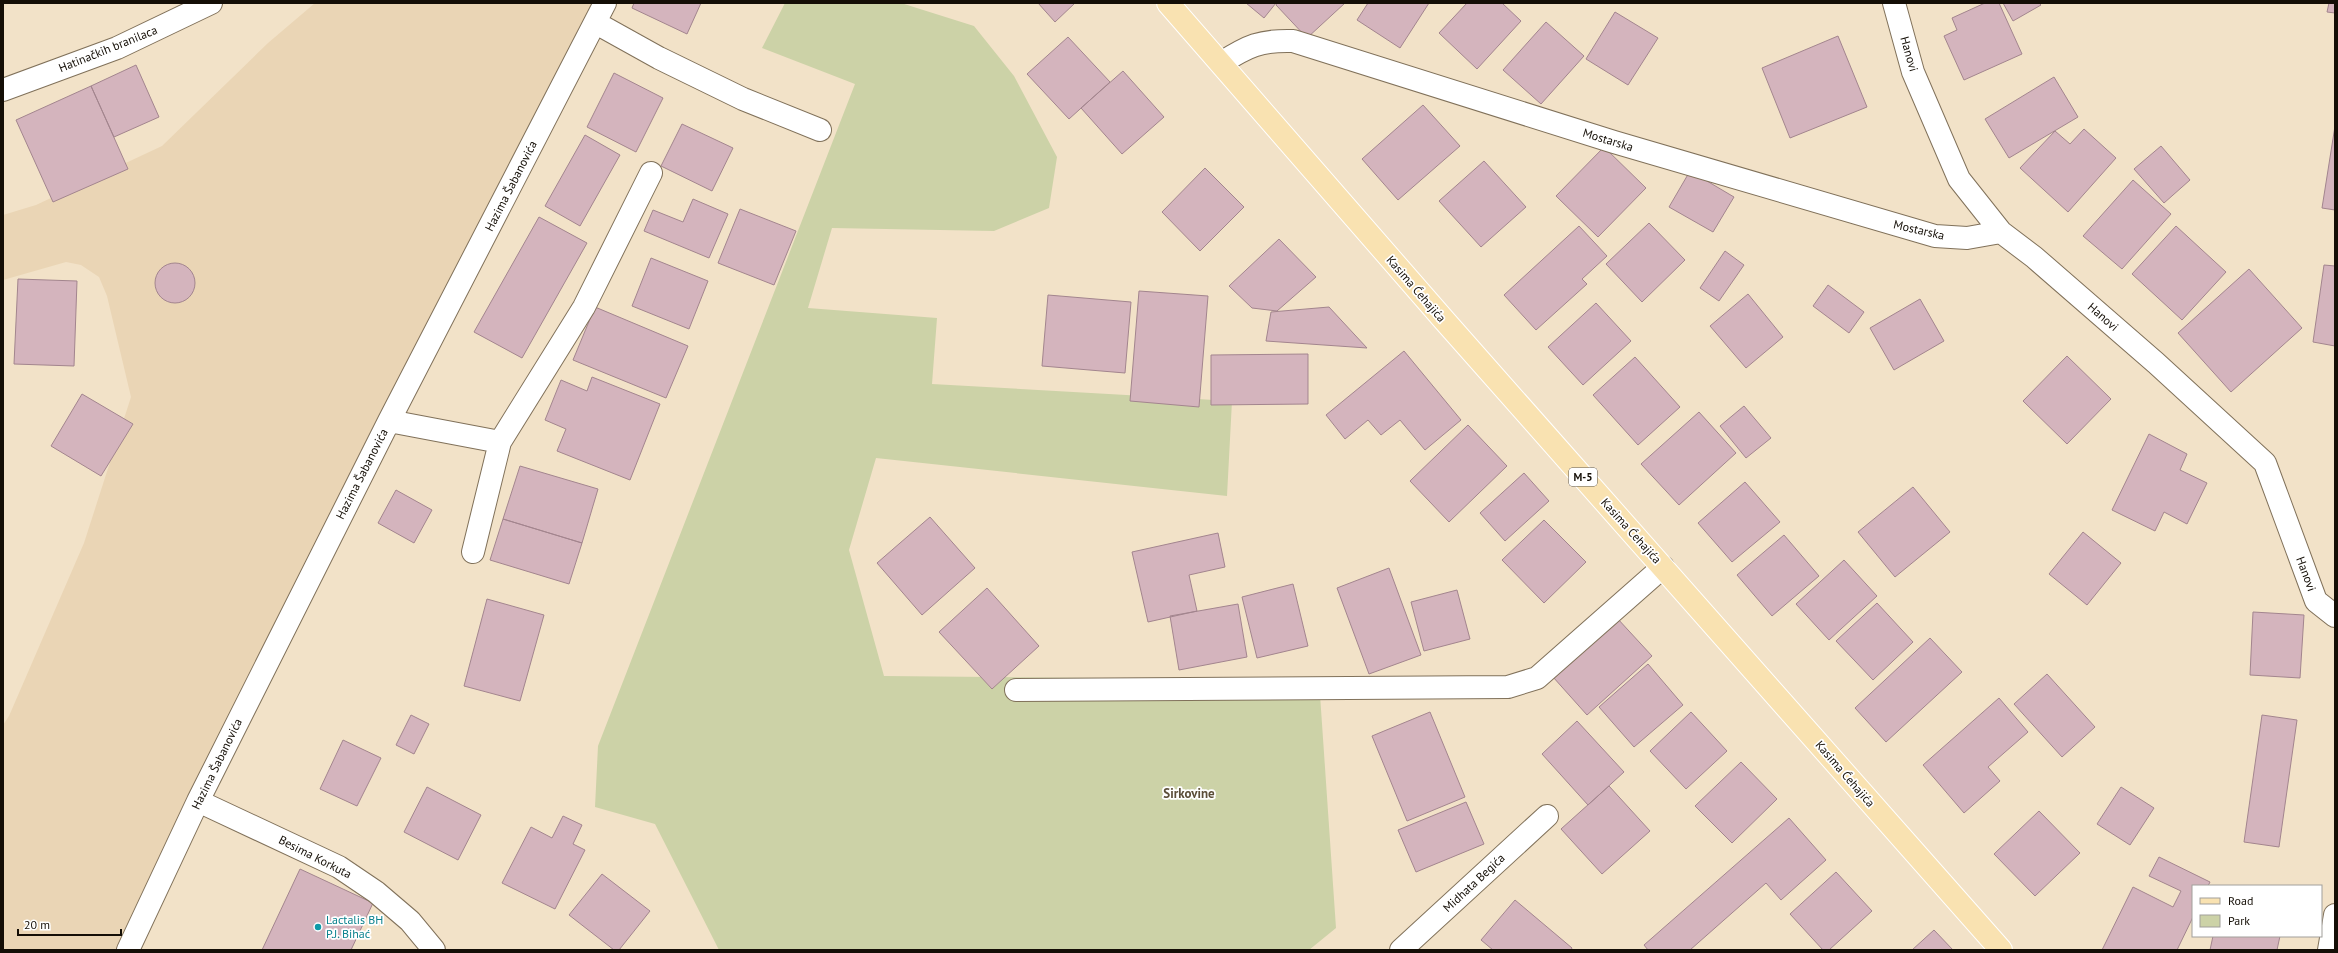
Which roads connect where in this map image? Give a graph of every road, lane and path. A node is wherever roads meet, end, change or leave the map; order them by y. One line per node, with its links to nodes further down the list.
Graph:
1 (211, 3): 7 (street, Hatinačkih branilaca)
2 (605, 3): 5 (street, Hazima Šabanovića)
3 (1168, 3): 6 (main road, Kasima Ćehajića / M-5)
4 (1894, 3): 10 (street, Hanovi)
5 (596, 22): 8 (street); 11 (street, Hazima Šabanovića)
6 (1221, 63): 10 (street, Mostarska); 14 (main road, Kasima Ćehajića / M-5)
7 (3, 90)
8 (820, 130)
9 (651, 173): 12 (street)
10 (2001, 232): 15 (street, Hanovi)
11 (389, 421): 12 (street); 17 (street, Hazima Šabanovića)
12 (500, 442): 13 (street)
13 (474, 552)
14 (1663, 567): 16 (street); 23 (main road, Kasima Ćehajića / M-5)
15 (2335, 616)
16 (1016, 690)
17 (198, 801): 20 (street, Hazima Šabanovića); 21 (street, Besima Korkuta)
18 (1547, 816): 22 (street, Midhata Begića)
19 (2335, 915): 24 (street)
20 (128, 950)
21 (434, 950)
22 (1401, 950)
23 (2001, 950)
24 (2329, 950)

